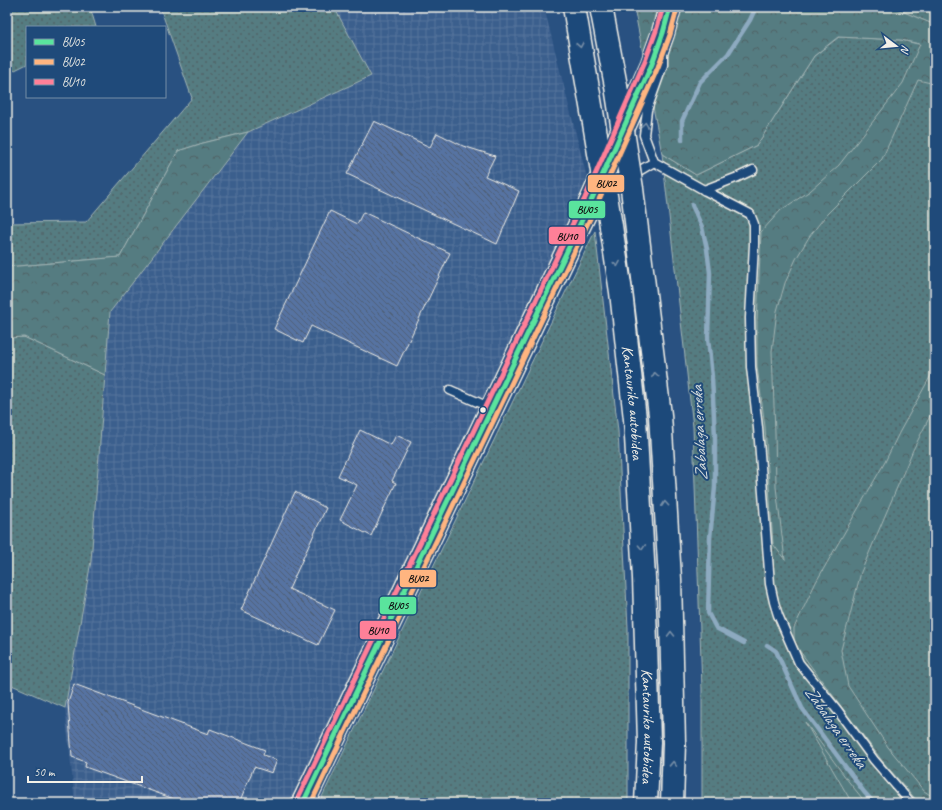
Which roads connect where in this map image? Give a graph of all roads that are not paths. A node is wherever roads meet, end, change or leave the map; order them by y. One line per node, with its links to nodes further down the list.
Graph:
1 (574, 7): 12 (main road, Kantauriko autobidea, one-way to 12, bridge)
2 (601, 7): 13 (main road, Kantauriko autobidea, one-way to 2, bridge)
3 (670, 7): 4 (main road)
4 (663, 33): 5 (lane, one-way to 4); 8 (main road)
5 (654, 162): 7 (lane); 8 (lane)
6 (753, 170): 7 (lane)
7 (704, 190): 14 (lane)
8 (591, 201): 10 (main road)
9 (450, 390): 10 (lane)
10 (492, 408): 11 (main road)
11 (304, 803)
12 (646, 803)
13 (672, 803)
14 (911, 803)

